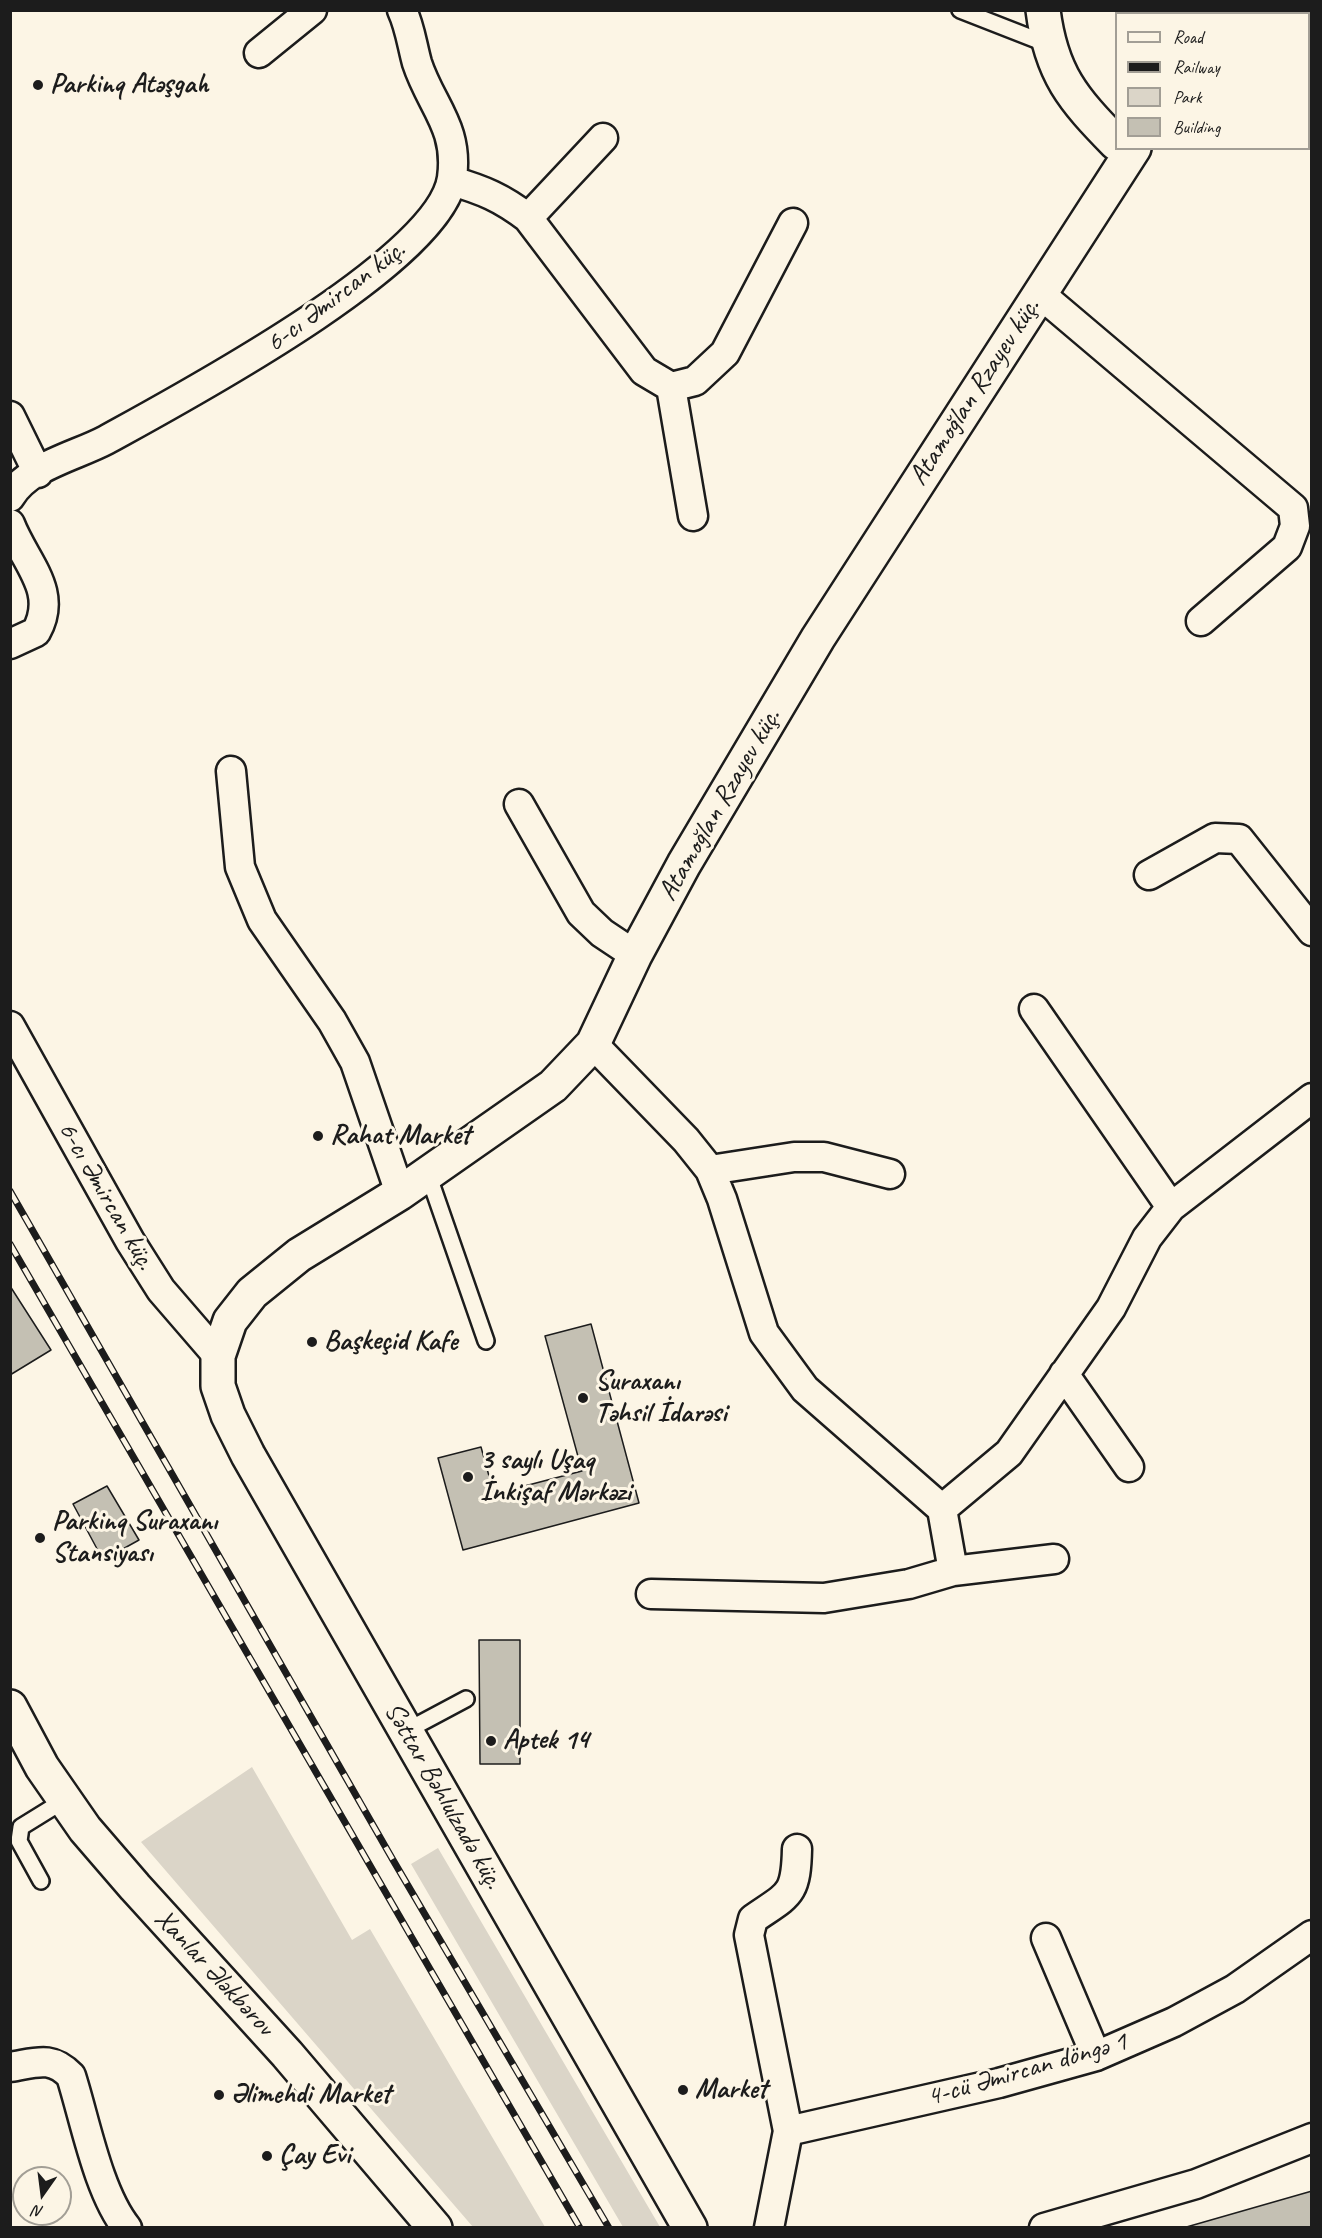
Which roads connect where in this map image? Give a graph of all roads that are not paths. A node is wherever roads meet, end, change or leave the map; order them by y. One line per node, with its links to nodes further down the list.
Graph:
1 (312, 10): 6 (street)
2 (402, 10): 10 (street, 6-cı Əmircan küç.)
3 (960, 10): 5 (lane)
4 (1043, 10): 5 (main road, Atamoğlan Rzayev küç.)
5 (1047, 44): 8 (main road, Atamoğlan Rzayev küç.)
6 (260, 53)
7 (603, 138): 11 (street)
8 (1115, 139)
9 (1124, 150): 13 (main road, Atamoğlan Rzayev küç.)
10 (452, 181): 11 (street); 16 (street, 6-cı Əmircan küç.)
11 (528, 218): 14 (street)
12 (793, 223): 14 (street)
13 (1038, 293): 20 (street); 26 (main road, Atamoğlan Rzayev küç.)
14 (671, 387): 18 (street)
15 (10, 416): 16 (street)
16 (38, 472): 17 (street, 6-cı Əmircan küç.)
17 (11, 497)
18 (693, 516)
19 (10, 524): 21 (street)
20 (1201, 621)
21 (10, 644)
22 (231, 771): 34 (street)
23 (519, 804): 26 (street)
24 (1149, 875): 25 (street)
25 (1311, 932)
26 (635, 955): 29 (main road, Atamoğlan Rzayev küç.)
27 (1034, 1009): 35 (street)
28 (10, 1026): 37 (street, 6-cı Əmircan küç.)
29 (593, 1044): 31 (street); 32 (main road, Atamoğlan Rzayev küç.)
30 (1311, 1098): 35 (street)
31 (710, 1170): 33 (street); 40 (street)
32 (429, 1174): 34 (main road, Atamoğlan Rzayev küç.); 36 (lane)
33 (890, 1174)
34 (400, 1193): 37 (main road, Atamoğlan Rzayev küç.)
35 (1171, 1207): 38 (street)
36 (486, 1341)
37 (218, 1356): 46 (main road, Səttar Bəhlulzadə küç.)
38 (1064, 1374): 39 (street); 40 (street)
39 (1129, 1467)
40 (942, 1509): 42 (street)
41 (1054, 1559): 42 (street)
42 (953, 1571): 43 (street)
43 (651, 1594)
44 (466, 1699): 46 (lane)
45 (10, 1707): 47 (main road, Xanlar Ələkbərov)
46 (406, 1731): 58 (main road, Səttar Bəhlulzadə küç.)
47 (63, 1801): 49 (lane); 57 (main road, Xanlar Ələkbərov)
48 (797, 1850): 54 (street)
49 (41, 1881)
50 (1311, 1935): 52 (street, 4-cü Əmircan döngə 1)
51 (1046, 1938): 52 (street)
52 (1096, 2056): 54 (street, 4-cü Əmircan döngə 1)
53 (10, 2067): 56 (street)
54 (788, 2131): 59 (street)
55 (1311, 2138): 60 (street)
56 (127, 2228)
57 (435, 2228)
58 (690, 2228)
59 (769, 2228)
60 (1044, 2228)

